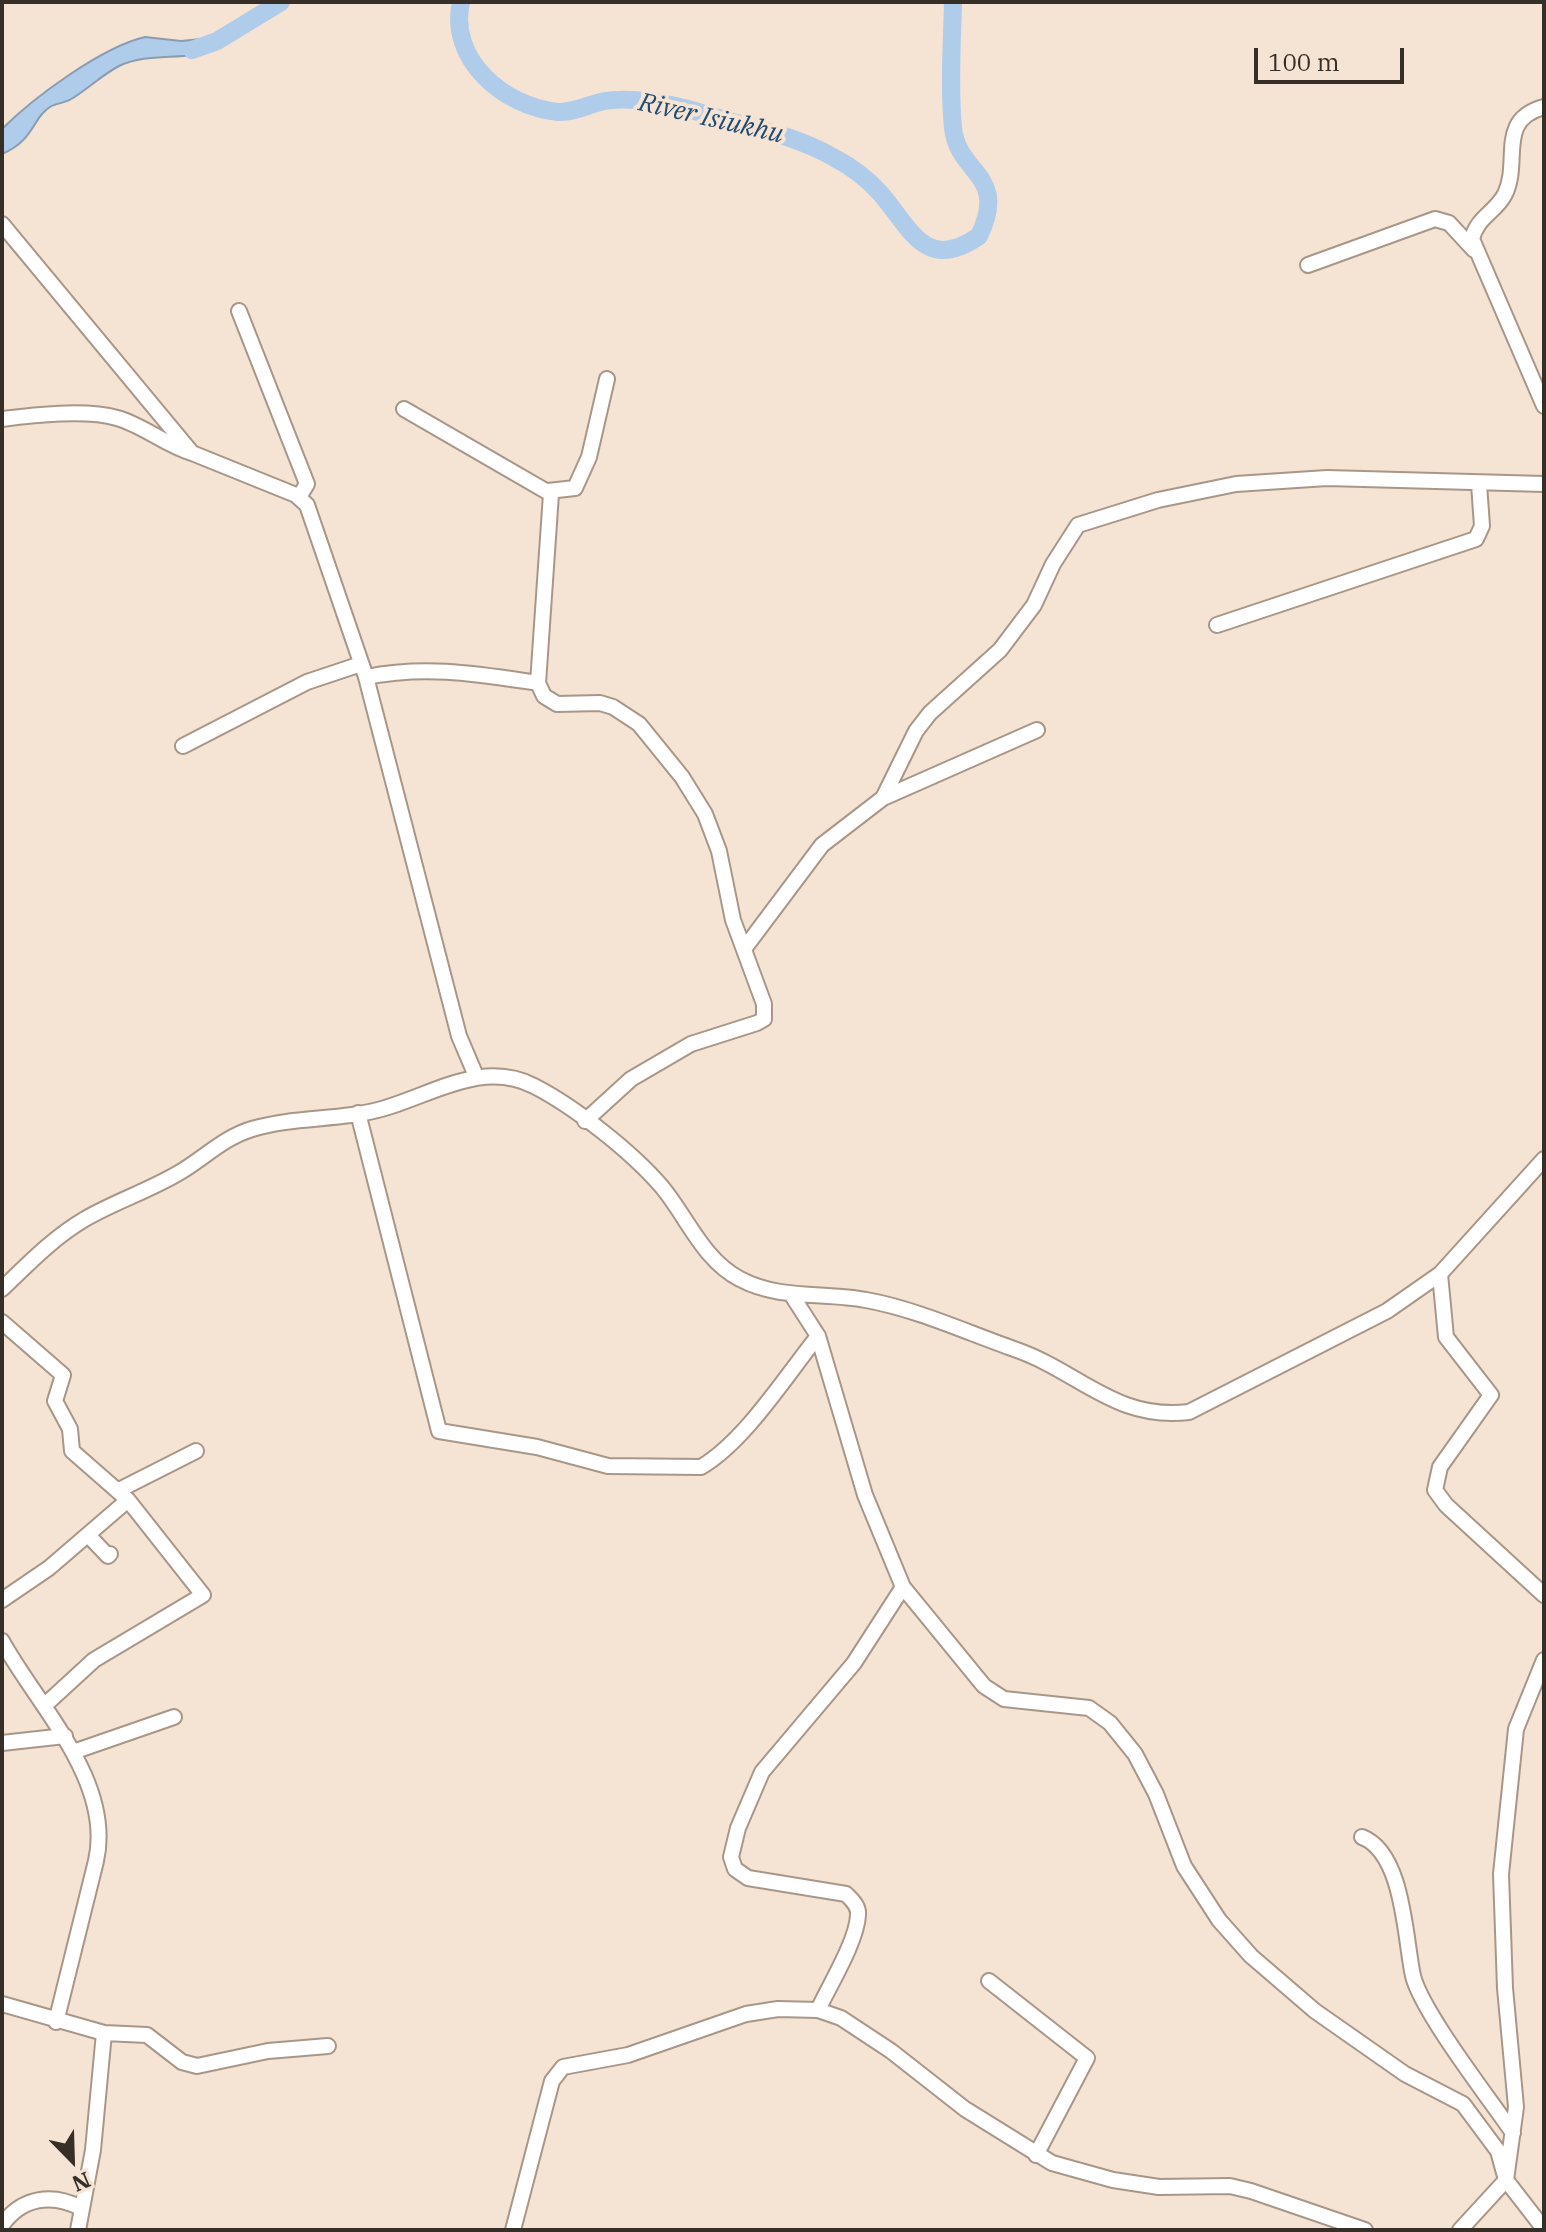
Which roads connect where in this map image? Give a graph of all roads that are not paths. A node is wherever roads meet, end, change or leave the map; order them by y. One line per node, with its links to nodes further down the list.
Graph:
1 (1544, 107): 3 (street)
2 (2, 224): 10 (street)
3 (1474, 251): 4 (street); 7 (street)
4 (1308, 265)
5 (239, 311): 14 (street)
6 (607, 379): 13 (street)
7 (1544, 406)
8 (404, 409): 13 (street)
9 (2, 419): 10 (street)
10 (192, 453): 14 (street)
11 (1479, 484): 12 (street); 15 (street); 20 (street)
12 (1544, 484)
13 (548, 491): 17 (street)
14 (299, 497): 16 (street)
15 (1217, 625)
16 (364, 671): 17 (street); 19 (street); 22 (street)
17 (538, 683): 21 (street)
18 (1037, 730): 20 (street)
19 (183, 746)
20 (883, 798): 21 (street)
21 (744, 949): 24 (street)
22 (476, 1076): 23 (street); 24 (street)
23 (358, 1113): 27 (street); 30 (street)
24 (585, 1121): 28 (street)
25 (1544, 1159): 26 (street)
26 (1440, 1274): 28 (street); 36 (street)
27 (2, 1289)
28 (791, 1294): 30 (street)
29 (2, 1322): 32 (street)
30 (818, 1336): 35 (street)
31 (196, 1451): 32 (street)
32 (123, 1495): 33 (street); 40 (street)
33 (88, 1535): 34 (street); 37 (street)
34 (110, 1554)
35 (903, 1587): 48 (street); 54 (street)
36 (1544, 1595)
37 (2, 1600)
38 (2, 1641): 40 (street)
39 (1544, 1660): 52 (street)
40 (45, 1705): 42 (street)
41 (174, 1717): 44 (street)
42 (65, 1736): 43 (street); 44 (street)
43 (2, 1743)
44 (73, 1752): 49 (street)
45 (1362, 1837): 52 (street)
46 (989, 1981): 53 (street)
47 (2, 2004): 49 (street)
48 (818, 2010): 53 (street); 59 (street)
49 (56, 2022): 50 (street)
50 (104, 2033): 51 (street); 55 (street)
51 (328, 2046)
52 (1513, 2133): 54 (street)
53 (1036, 2155): 60 (street)
54 (1506, 2180): 57 (street); 61 (street)
55 (81, 2208): 56 (street); 58 (street)
56 (2, 2225)
57 (1544, 2229)
58 (78, 2230)
59 (513, 2230)
60 (1365, 2230)
61 (1460, 2230)

